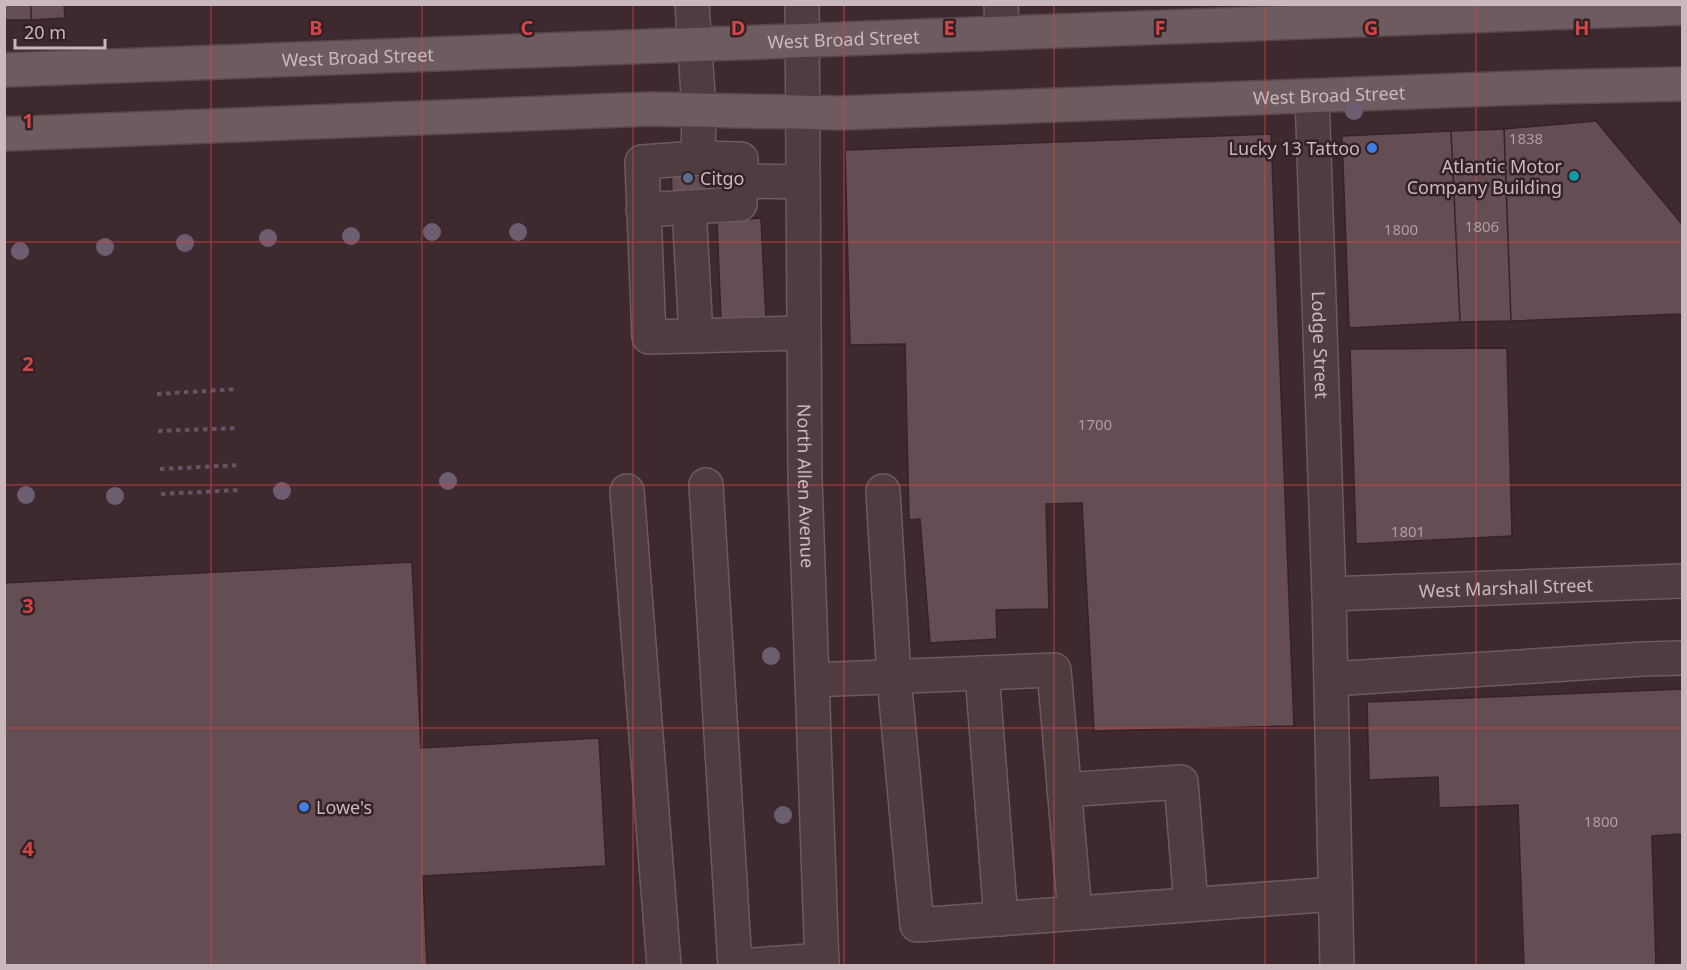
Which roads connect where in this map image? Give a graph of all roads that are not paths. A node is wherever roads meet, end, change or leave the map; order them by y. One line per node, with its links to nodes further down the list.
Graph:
1 (692, 4): 6 (street)
2 (802, 4): 5 (street, North Allen Avenue)
3 (1683, 8): 4 (main road, West Broad Street)
4 (1001, 19): 5 (main road, West Broad Street)
5 (803, 40): 6 (main road, West Broad Street); 11 (street, North Allen Avenue)
6 (694, 44): 7 (main road, West Broad Street); 10 (street)
7 (4, 70)
8 (1683, 84): 9 (main road, West Broad Street)
9 (1312, 96): 11 (main road, West Broad Street); 24 (street, Lodge Street)
10 (699, 110): 11 (main road, West Broad Street); 12 (main road, West Broad Street); 13 (street)
11 (803, 112): 15 (street, North Allen Avenue)
12 (4, 134)
13 (698, 158): 14 (street); 17 (street)
14 (740, 181): 15 (street); 16 (street)
15 (803, 182): 18 (street, North Allen Avenue)
16 (689, 207): 17 (street); 19 (street)
17 (643, 210): 19 (street)
18 (804, 333): 19 (street); 29 (street, North Allen Avenue)
19 (696, 336)
20 (706, 485): 37 (street)
21 (627, 490): 36 (street)
22 (883, 491): 27 (street)
23 (1683, 581): 24 (street, West Marshall Street)
24 (1329, 594): 28 (street, Lodge Street)
25 (1683, 658): 28 (street)
26 (982, 673): 27 (street); 30 (street); 34 (street)
27 (894, 678): 29 (street); 34 (street)
28 (1331, 679): 31 (street, Lodge Street)
29 (812, 680): 35 (street, North Allen Avenue)
30 (1064, 790): 32 (street); 33 (street)
31 (1335, 894): 32 (street); 38 (street, Lodge Street)
32 (1191, 904): 33 (street)
33 (1075, 913): 34 (street)
34 (1001, 919)
35 (822, 963): 37 (street)
36 (664, 966)
37 (737, 966)
38 (1337, 966)

